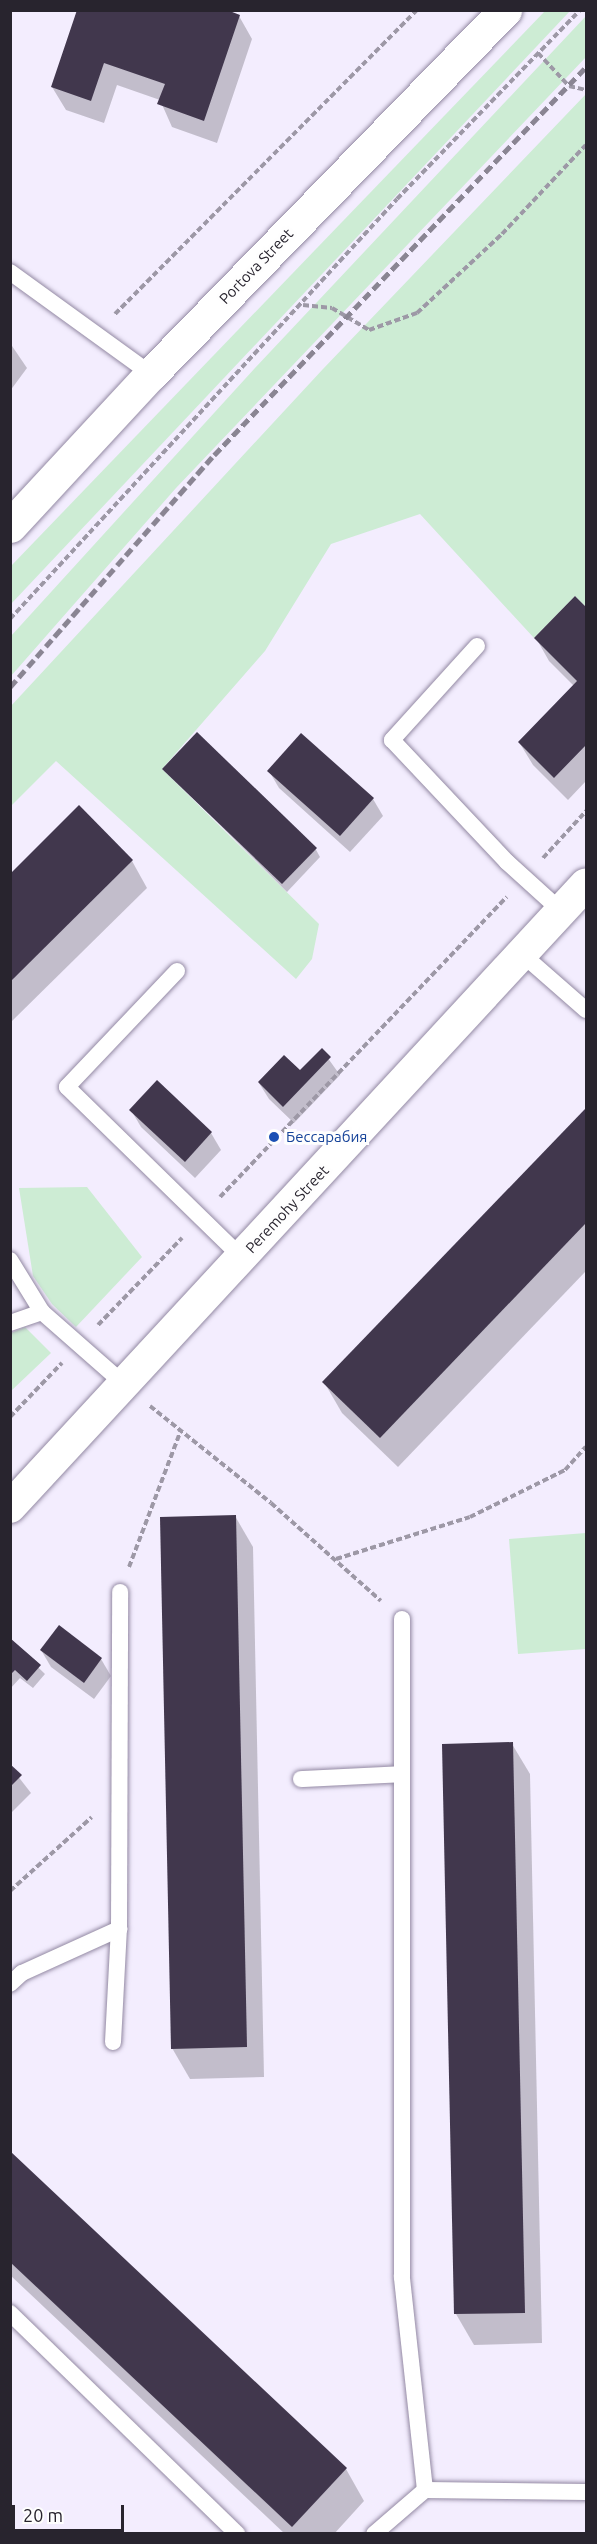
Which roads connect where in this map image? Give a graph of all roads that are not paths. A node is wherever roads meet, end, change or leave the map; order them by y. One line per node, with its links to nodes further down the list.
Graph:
1 (505, 10): 3 (main road, Portova Street)
2 (10, 272): 3 (lane)
3 (151, 374): 4 (main road, Portova Street)
4 (10, 526)
5 (477, 646): 7 (lane)
6 (586, 884): 7 (street, Peremohy Street)
7 (561, 911): 8 (street, Peremohy Street)
8 (522, 954): 10 (lane); 11 (street, Peremohy Street)
9 (177, 971): 11 (lane)
10 (586, 1010)
11 (242, 1258): 15 (street, Peremohy Street)
12 (10, 1260): 13 (lane)
13 (42, 1312): 14 (lane); 15 (lane)
14 (10, 1323)
15 (125, 1385): 16 (street, Peremohy Street)
16 (10, 1507)
17 (120, 1592): 21 (lane)
18 (402, 1619): 19 (lane)
19 (402, 1774): 20 (lane); 25 (lane)
20 (301, 1779)
21 (119, 1929): 22 (lane); 23 (lane)
22 (10, 1984)
23 (113, 2042)
24 (10, 2313): 27 (lane)
25 (425, 2490): 26 (lane); 28 (lane)
26 (586, 2492)
27 (237, 2534)
28 (374, 2534)

